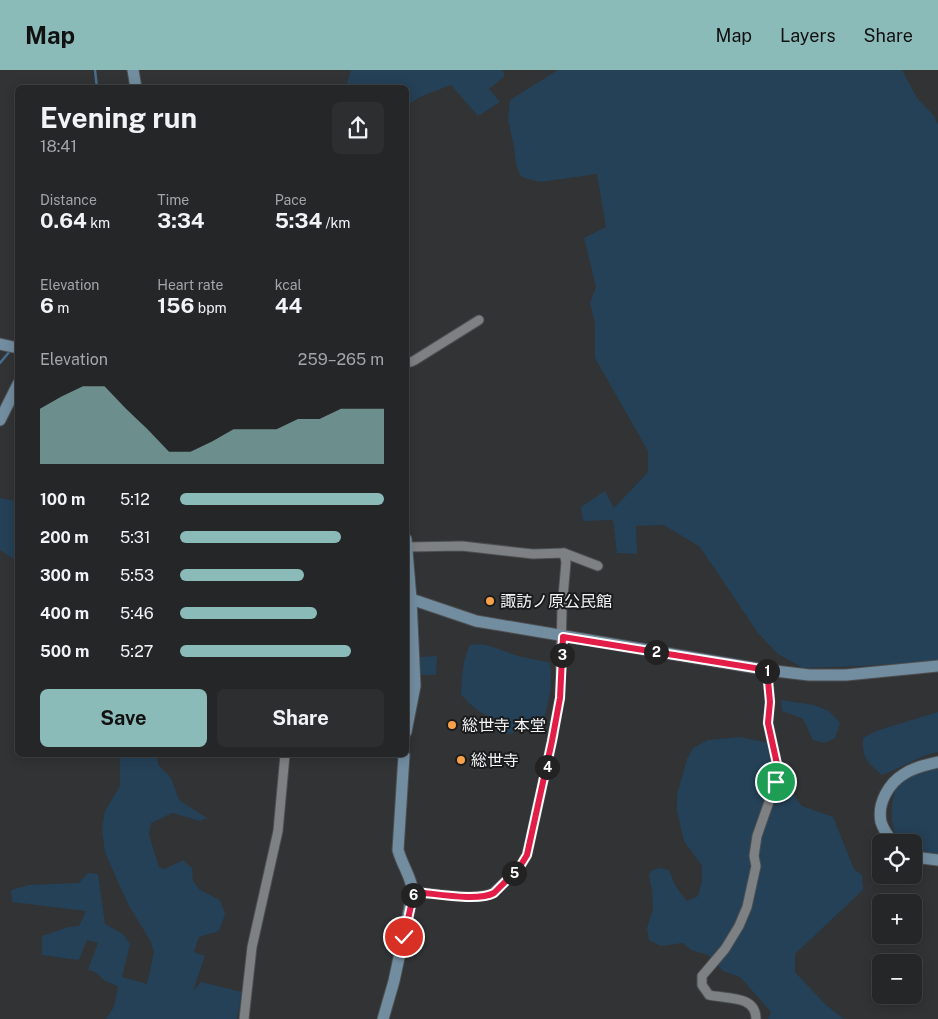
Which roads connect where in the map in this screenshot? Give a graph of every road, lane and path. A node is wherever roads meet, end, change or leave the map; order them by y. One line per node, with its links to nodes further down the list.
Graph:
1 (133, 70): 2 (street)
2 (136, 85)
3 (479, 320): 6 (street)
4 (0, 344): 5 (street)
5 (15, 347)
6 (409, 362)
7 (15, 390): 8 (street)
8 (0, 420)
9 (409, 543): 10 (street)
10 (564, 553): 11 (street); 14 (street)
11 (598, 566)
12 (409, 571): 13 (street)
13 (411, 599): 14 (street); 17 (street)
14 (563, 637): 16 (street); 24 (street)
15 (938, 666): 16 (street)
16 (767, 670): 27 (street)
17 (409, 715)
18 (285, 757): 25 (street)
19 (404, 757): 24 (street)
20 (938, 762): 21 (street)
21 (888, 834)
22 (922, 858): 23 (street)
23 (938, 860)
24 (414, 892): 26 (street)
25 (244, 1019)
26 (383, 1019)
27 (756, 1019)

